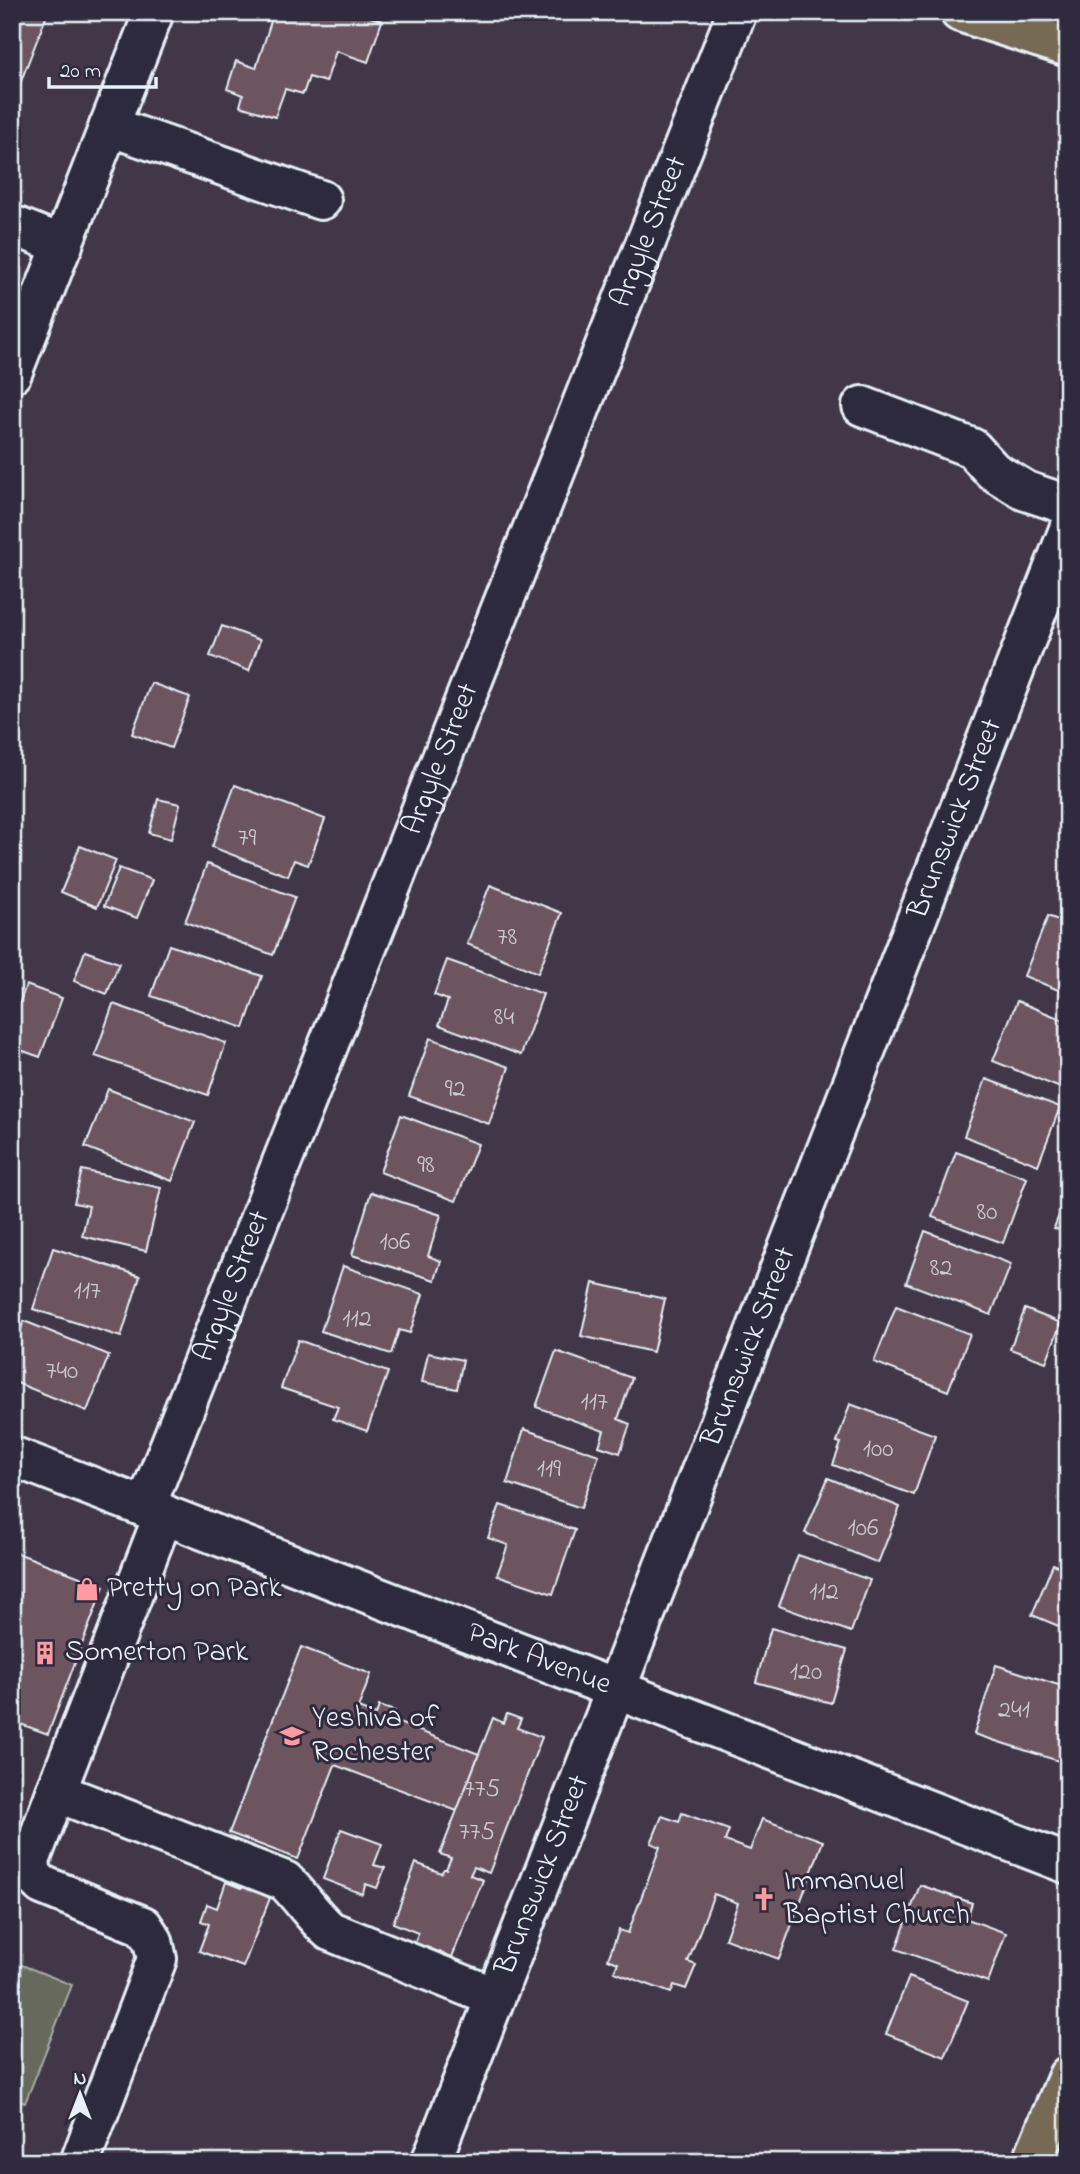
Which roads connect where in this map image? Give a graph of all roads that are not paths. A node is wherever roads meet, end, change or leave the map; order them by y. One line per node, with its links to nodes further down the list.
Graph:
1 (154, 12): 5 (street)
2 (737, 12): 14 (street, Argyle Street)
3 (960, 12): 4 (main road)
4 (1051, 32)
5 (109, 126): 6 (street); 8 (street)
6 (321, 200)
7 (12, 225): 8 (street)
8 (63, 245): 9 (street)
9 (12, 373)
10 (862, 406): 11 (street)
11 (1068, 505)
12 (1068, 532): 15 (street, Brunswick Street)
13 (12, 1456): 14 (street, Park Avenue)
14 (155, 1510): 15 (street, Park Avenue); 16 (street, Argyle Street)
15 (614, 1689): 17 (street, Park Avenue); 18 (street, Brunswick Street)
16 (56, 1792): 18 (street); 20 (street, Argyle Street)
17 (1068, 1864)
18 (494, 1997): 21 (street, Brunswick Street)
19 (1068, 2076): 22 (main road)
20 (80, 2162)
21 (431, 2162)
22 (1032, 2162)

